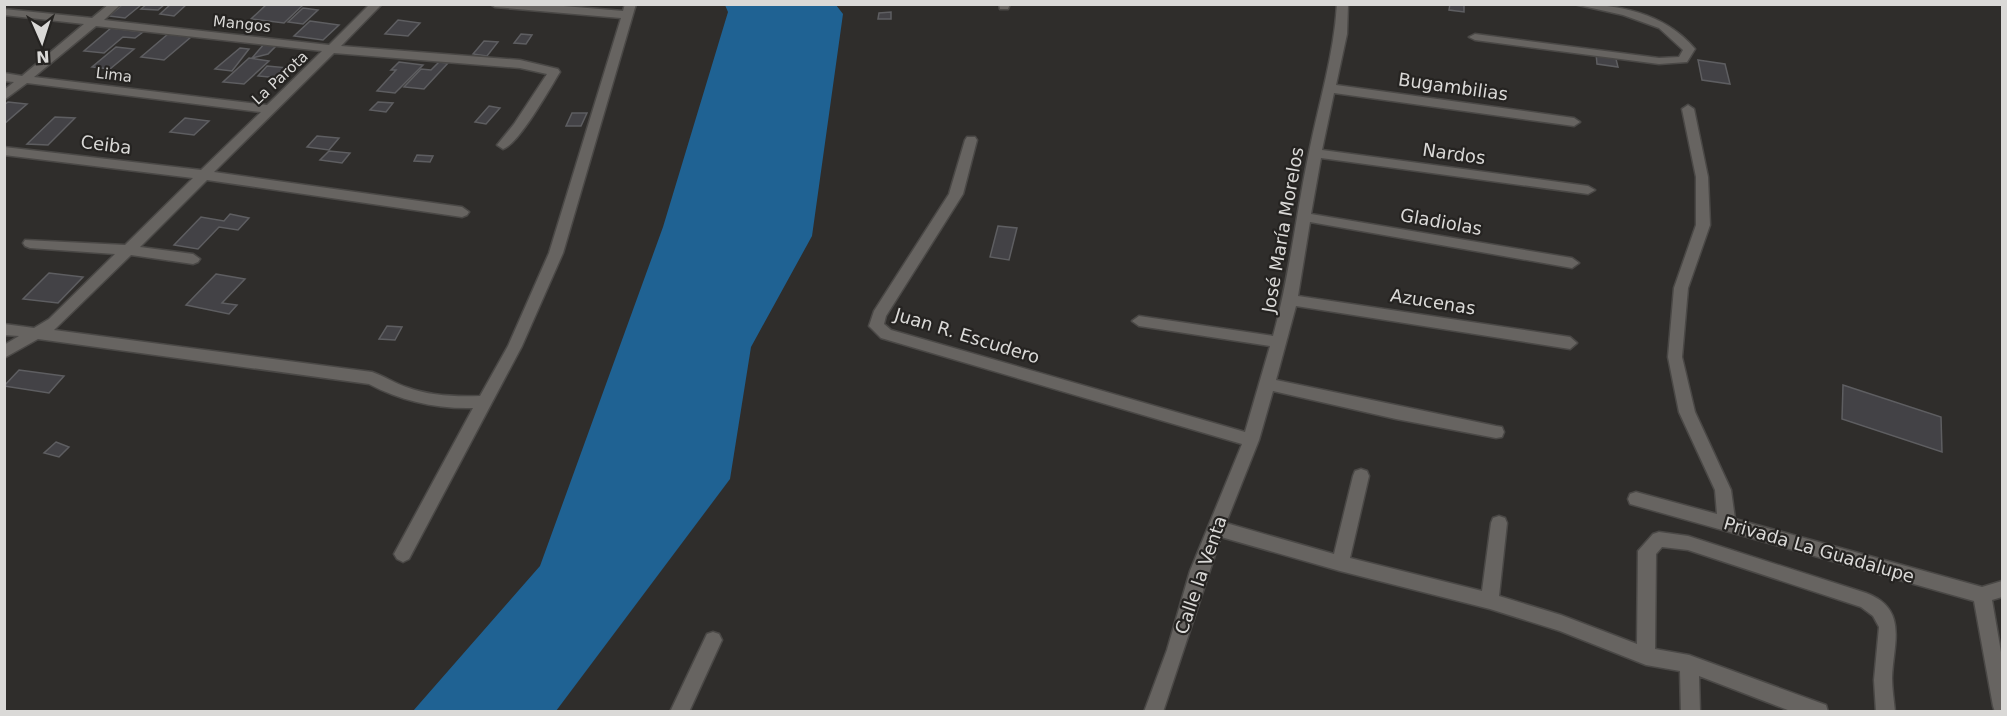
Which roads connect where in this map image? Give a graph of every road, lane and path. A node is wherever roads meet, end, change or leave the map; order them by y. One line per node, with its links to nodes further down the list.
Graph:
1 (116, 4): 8 (street)
2 (377, 4): 10 (street, La Parota)
3 (495, 4): 6 (street)
4 (1343, 4): 13 (street, José María Morelos)
5 (1579, 4): 9 (street)
6 (629, 10): 38 (street)
7 (4, 12): 8 (street, Mangos)
8 (94, 23): 10 (street, Mangos); 12 (street)
9 (1475, 37)
10 (333, 49): 15 (street, La Parota); 19 (street, Mangos)
11 (4, 77): 12 (street, Lima)
12 (26, 79): 14 (street); 15 (street, Lima)
13 (1328, 88): 17 (street, Bugambilias); 21 (street, José María Morelos)
14 (4, 96)
15 (268, 109): 22 (street, La Parota)
16 (1688, 109): 44 (street)
17 (1574, 122)
18 (971, 140): 40 (street, Juan R. Escudero)
19 (503, 145)
20 (4, 151): 22 (street, Ceiba)
21 (1315, 153): 23 (street, Nardos); 25 (street, José María Morelos)
22 (204, 175): 24 (street, Ceiba); 27 (street, La Parota)
23 (1588, 190)
24 (462, 212)
25 (1305, 217): 29 (street, Gladiolas); 30 (street, José María Morelos)
26 (30, 243): 27 (street)
27 (129, 250): 28 (street); 33 (street, La Parota)
28 (193, 259)
29 (1572, 263)
30 (1290, 300): 34 (street, José María Morelos); 35 (street, Azucenas)
31 (1139, 321): 34 (street)
32 (4, 329): 33 (street)
33 (39, 334): 36 (street, La Parota); 38 (street)
34 (1279, 342): 37 (street, José María Morelos)
35 (1570, 343)
36 (4, 352)
37 (1267, 384): 39 (street); 40 (street, José María Morelos)
38 (484, 402): 46 (street)
39 (1496, 432)
40 (1251, 440): 45 (street, Calle la Venta)
41 (1361, 476): 47 (street)
42 (1636, 499): 44 (street, Privada La Guadalupe)
43 (1499, 523): 50 (street)
44 (1726, 524): 49 (street, Privada La Guadalupe)
45 (1217, 528): 47 (street); 56 (street, Calle la Venta)
46 (402, 555)
47 (1340, 563): 50 (street)
48 (2002, 589): 49 (street)
49 (1982, 595): 54 (street)
50 (1490, 601): 52 (street)
51 (713, 640): 55 (street)
52 (1646, 656): 53 (street); 59 (street)
53 (1689, 664): 57 (street); 58 (street)
54 (2002, 706)
55 (679, 711)
56 (1153, 711)
57 (1691, 711)
58 (1819, 711)
59 (1886, 711)

